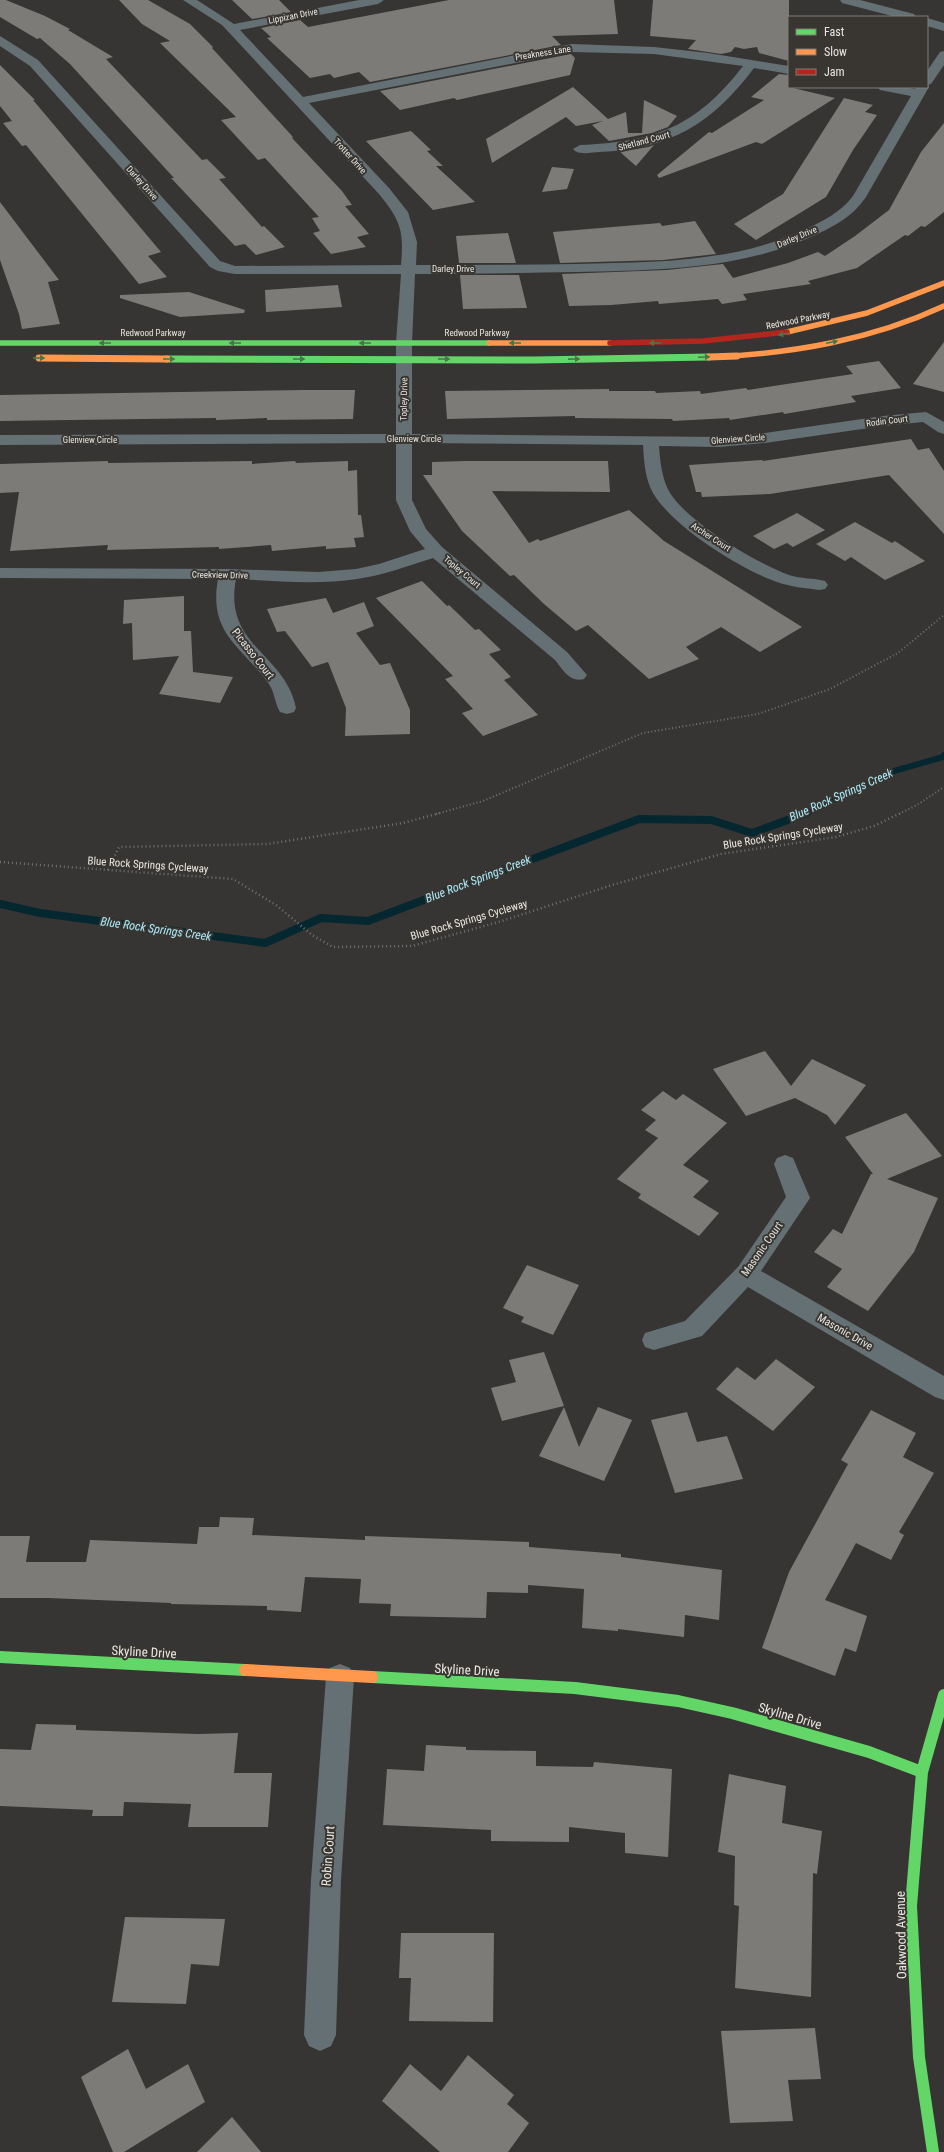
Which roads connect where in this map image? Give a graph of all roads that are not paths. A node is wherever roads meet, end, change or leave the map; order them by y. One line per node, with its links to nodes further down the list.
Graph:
1 (189, 0): 7 (street, Trotter Drive)
2 (378, 0): 7 (street, Lippizan Drive)
3 (846, 0): 4 (street)
4 (906, 16)
5 (928, 22): 6 (street)
6 (944, 27)
7 (232, 28): 15 (street, Trotter Drive)
8 (0, 40): 17 (street, Darley Drive)
9 (944, 56): 12 (street)
10 (751, 63): 11 (street, Preakness Lane); 15 (street, Preakness Lane); 16 (street, Shetland Court)
11 (788, 70)
12 (928, 80)
13 (896, 88): 14 (street)
14 (921, 90): 17 (street, Darley Drive)
15 (301, 101): 17 (street, Trotter Drive)
16 (580, 150)
17 (408, 269): 24 (street, Trotter Drive)
18 (944, 283): 19 (main road, Redwood Parkway)
19 (916, 297): 20 (main road); 21 (main road); 24 (main road, Redwood Parkway, one-way to 24)
20 (944, 305): 21 (main road)
21 (929, 314): 22 (main road); 26 (main road, one-way to 21)
22 (939, 320)
23 (0, 343): 24 (main road, Redwood Parkway, one-way to 23)
24 (404, 343): 26 (street, Trotter Drive)
25 (31, 358): 26 (main road, one-way to 26)
26 (405, 359): 29 (street, Topley Drive)
27 (944, 429): 28 (street, Rodin Court)
28 (827, 430): 31 (street, Glenview Circle)
29 (404, 439): 30 (street, Glenview Circle); 31 (street, Glenview Circle); 32 (street, Topley Court)
30 (0, 440)
31 (651, 441): 35 (street, Archer Court)
32 (436, 551): 34 (street, Creekview Drive); 36 (street, Topley Court)
33 (0, 573): 34 (street, Creekview Drive)
34 (228, 574): 37 (street, Picasso Court)
35 (819, 585)
36 (578, 675)
37 (287, 708)
38 (785, 1164): 39 (street, Masonic Court)
39 (746, 1274): 40 (street, Masonic Court); 41 (street, Masonic Drive)
40 (654, 1340)
41 (944, 1389)
42 (0, 1657): 43 (main road, Skyline Drive)
43 (340, 1676): 45 (main road, Skyline Drive); 46 (street, Robin Court)
44 (944, 1695): 45 (main road, Oakwood Avenue)
45 (922, 1772): 47 (main road, Oakwood Avenue)
46 (320, 2035)
47 (933, 2152)

